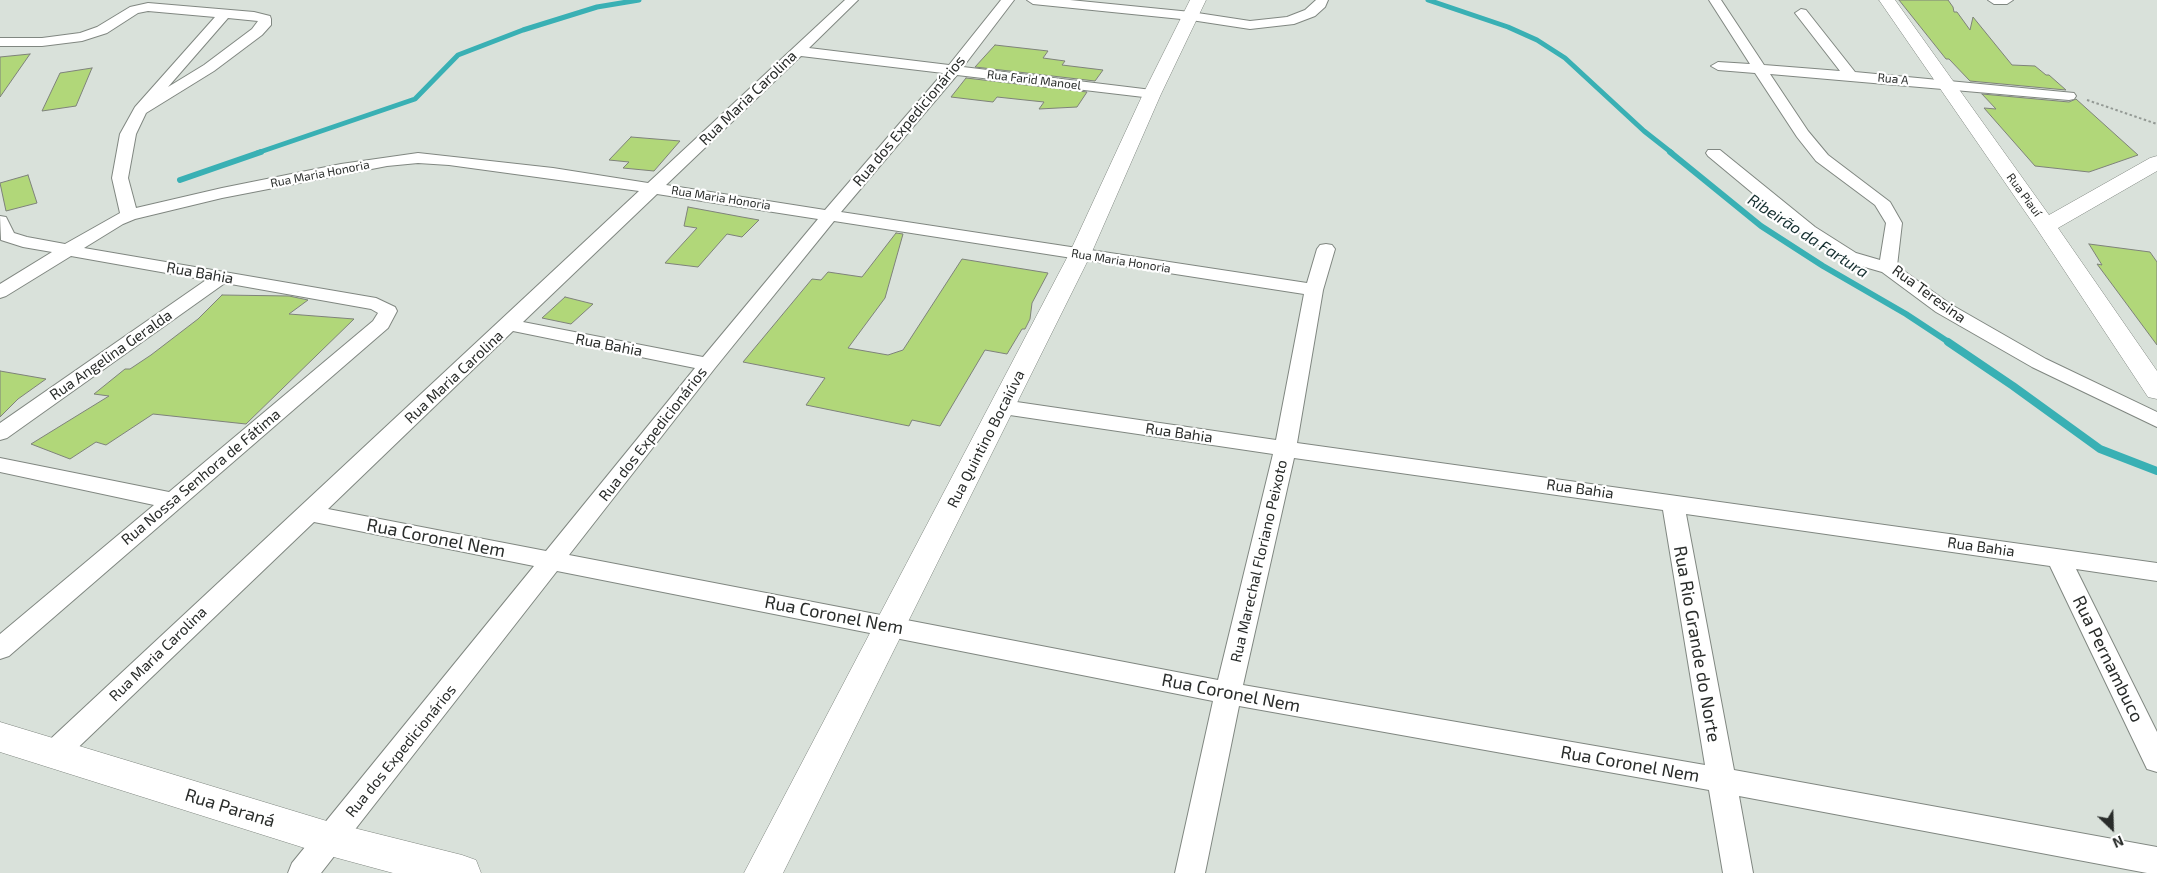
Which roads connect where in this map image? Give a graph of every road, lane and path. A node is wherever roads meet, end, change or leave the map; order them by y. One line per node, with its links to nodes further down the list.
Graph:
1 (852, 0): 15 (street, Rua Maria Carolina)
2 (1008, 0): 18 (street, Rua dos Expedicionários)
3 (1033, 0): 9 (street)
4 (1322, 0): 9 (street)
5 (1715, 0): 17 (street, Rua Teresina)
6 (1887, 0): 20 (street, Rua Piauí)
7 (1994, 0): 8 (street)
8 (2007, 0)
9 (1194, 8): 21 (street, Rua Quintino Bocaiúva)
10 (1801, 13): 19 (street)
11 (224, 14): 13 (street); 23 (street); 23 (street)
12 (0, 42): 13 (street)
13 (42, 42): 14 (street)
14 (0, 48)
15 (797, 51): 18 (street, Rua Farid Manoel); 27 (street, Rua Maria Carolina)
16 (1718, 66): 17 (street, Rua A)
17 (1759, 69): 19 (street, Rua A); 37 (street, Rua Teresina)
18 (953, 70): 21 (street, Rua Farid Manoel); 28 (street, Rua dos Expedicionários)
19 (1851, 76): 20 (street, Rua A)
20 (1945, 84): 22 (street, Rua A); 31 (street, Rua Piauí)
21 (1152, 94): 36 (street, Rua Quintino Bocaiúva)
22 (2069, 96): 24 (path)
23 (140, 110): 29 (street)
24 (2157, 124)
25 (1714, 153): 37 (street)
26 (2157, 162): 31 (street)
27 (654, 188): 28 (street, Rua Maria Honoria); 29 (street, Rua Maria Honoria); 42 (street, Rua Maria Carolina)
28 (830, 215): 36 (street, Rua Maria Honoria); 43 (street, Rua dos Expedicionários)
29 (129, 216): 35 (street, Rua Maria Honoria)
30 (0, 221): 32 (street)
31 (2046, 226): 44 (street, Rua Piauí)
32 (23, 242): 33 (street); 35 (street, Rua Bahia)
33 (0, 249)
34 (1326, 249): 39 (street, Rua Marechal Floriano Peixoto)
35 (70, 250): 38 (street, Rua Bahia); 40 (street, Rua Maria Honoria)
36 (1080, 254): 39 (street, Rua Maria Honoria); 45 (street, Rua Quintino Bocaiúva)
37 (1888, 268): 46 (street, Rua Teresina)
38 (222, 277): 41 (street, Rua Bahia); 47 (street, Rua Angelina Geralda)
39 (1314, 290): 48 (street, Rua Marechal Floriano Peixoto)
40 (0, 292)
41 (376, 304): 50 (street, Rua Nossa Senhora de Fátima)
42 (510, 325): 43 (street, Rua Bahia); 52 (street, Rua Maria Carolina)
43 (708, 364): 54 (street, Rua dos Expedicionários)
44 (2157, 391)
45 (1003, 407): 48 (street, Rua Bahia); 56 (street, Rua Quintino Bocaiúva)
46 (2157, 420)
47 (0, 433)
48 (1285, 449): 51 (street, Rua Bahia); 58 (street, Rua Marechal Floriano Peixoto)
49 (0, 465): 50 (street)
50 (174, 501): 57 (street, Rua Nossa Senhora de Fátima)
51 (1673, 503): 53 (street, Rua Bahia); 62 (street, Rua Rio Grande do Norte)
52 (308, 513): 54 (street, Rua Coronel Nem); 60 (street, Rua Maria Carolina)
53 (2058, 558): 55 (street, Rua Bahia); 61 (street, Rua Pernambuco)
54 (553, 560): 56 (street, Rua Coronel Nem); 63 (street, Rua dos Expedicionários)
55 (2157, 572)
56 (890, 625): 58 (street, Rua Coronel Nem); 67 (street, Rua Quintino Bocaiúva)
57 (0, 649)
58 (1228, 693): 62 (street, Rua Coronel Nem); 68 (street, Rua Marechal Floriano Peixoto)
59 (0, 737): 60 (street, Rua Paraná)
60 (54, 753): 63 (street, Rua Paraná)
61 (2157, 760)
62 (1721, 780): 64 (street, Rua Coronel Nem); 69 (street, Rua Rio Grande do Norte)
63 (330, 839): 65 (street, Rua dos Expedicionários); 66 (street, Rua Paraná)
64 (2157, 861)
65 (303, 873)
66 (462, 873)
67 (763, 873)
68 (1190, 873)
69 (1738, 873)

